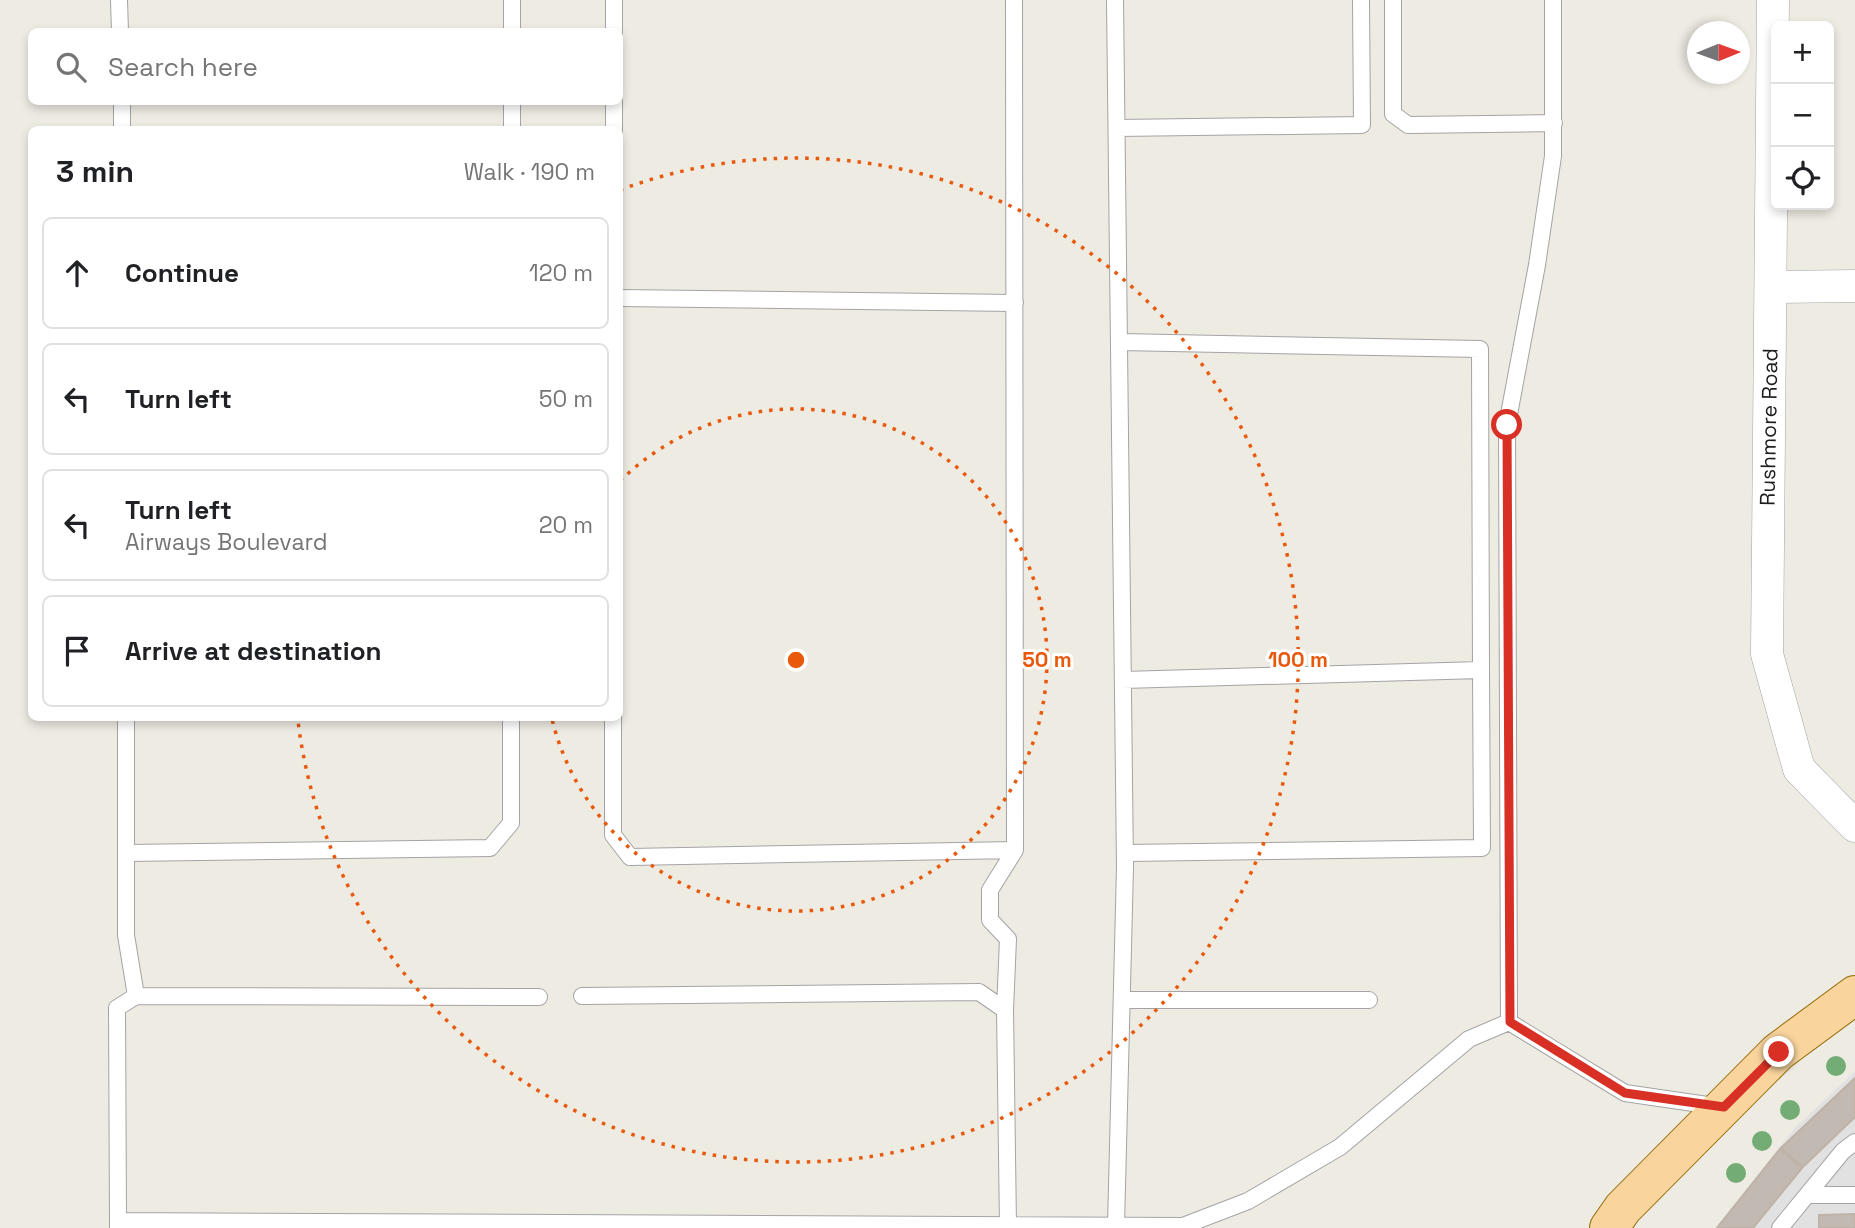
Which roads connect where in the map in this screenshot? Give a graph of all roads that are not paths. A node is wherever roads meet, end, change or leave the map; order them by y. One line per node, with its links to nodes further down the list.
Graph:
1 (119, 0): 10 (lane)
2 (512, 0): 11 (lane)
3 (614, 0): 12 (lane)
4 (1014, 0): 24 (lane)
5 (1115, 0): 20 (lane)
6 (1361, 0): 20 (lane)
7 (1393, 0): 16 (lane)
8 (1553, 0): 16 (lane)
9 (1773, 0): 22 (street, Rushmore Road)
10 (120, 28)
11 (512, 28)
12 (614, 28)
13 (122, 105): 17 (lane)
14 (512, 105): 18 (lane)
15 (614, 105): 19 (lane)
16 (1554, 123): 42 (lane)
17 (122, 126)
18 (512, 126)
19 (614, 126)
20 (1117, 128): 25 (lane)
21 (1855, 286): 22 (street)
22 (1771, 287): 31 (street, Rushmore Road)
23 (623, 298): 24 (lane)
24 (1014, 303): 32 (lane)
25 (1121, 342): 26 (lane); 27 (lane)
26 (1481, 670): 27 (lane); 34 (lane)
27 (1123, 680): 34 (lane)
28 (126, 721): 33 (lane)
29 (511, 721): 33 (lane)
30 (613, 721): 32 (lane)
31 (1855, 826)
32 (1015, 850): 41 (lane)
33 (127, 853): 36 (lane)
34 (1125, 853): 39 (lane)
35 (1855, 995): 43 (main road)
36 (136, 996): 38 (lane); 48 (lane)
37 (582, 996): 41 (lane)
38 (539, 998)
39 (1122, 1000): 40 (lane); 50 (lane)
40 (1369, 1000)
41 (1005, 1010): 49 (lane)
42 (1510, 1022): 43 (lane); 50 (lane)
43 (1724, 1107): 47 (main road)
44 (1855, 1142): 45 (lane)
45 (1807, 1195): 46 (lane); 51 (lane)
46 (1855, 1195)
47 (1610, 1223)
48 (118, 1225): 49 (lane)
49 (1008, 1226): 50 (lane)
50 (1116, 1226)
51 (1780, 1228)

